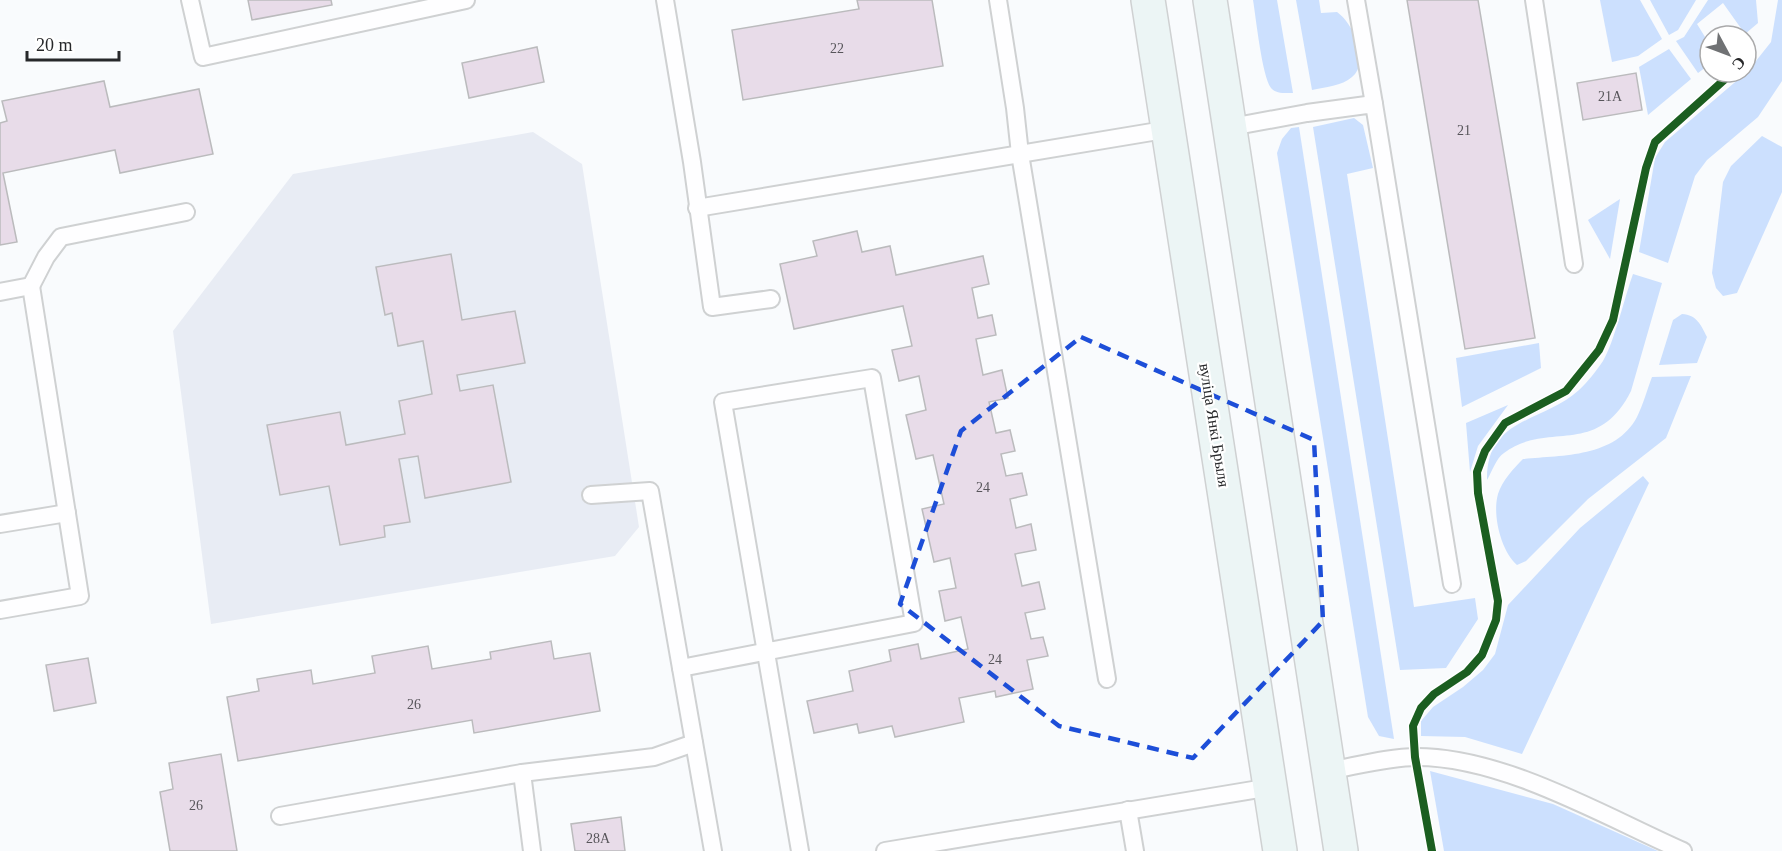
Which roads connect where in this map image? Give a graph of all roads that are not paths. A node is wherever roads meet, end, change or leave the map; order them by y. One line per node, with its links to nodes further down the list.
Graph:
1 (190, 0): 2 (lane)
2 (466, 0)
3 (665, 0): 13 (lane)
4 (998, 0): 12 (lane)
5 (1148, 0): 11 (main road, вуліца Янкі Брыля)
6 (1210, 0): 10 (main road)
7 (1356, 0): 9 (lane)
8 (1534, 0): 15 (lane)
9 (1374, 104): 10 (lane); 22 (lane)
10 (1231, 127): 28 (main road)
11 (1170, 129): 12 (lane); 30 (main road, вуліца Янкі Брыля)
12 (1020, 154): 13 (lane); 26 (lane)
13 (697, 208): 18 (lane)
14 (186, 212): 16 (lane)
15 (1574, 264)
16 (31, 286): 17 (lane); 20 (lane)
17 (0, 292)
18 (771, 299)
19 (591, 495): 25 (lane)
20 (67, 513): 21 (lane); 23 (lane)
21 (0, 524)
22 (1452, 584)
23 (0, 610)
24 (768, 653): 24 (lane); 25 (lane); 35 (lane)
25 (681, 668): 27 (lane)
26 (1107, 679)
27 (694, 743): 29 (lane); 34 (lane)
28 (1327, 771): 39 (main road); 40 (lane)
29 (522, 773): 32 (lane); 33 (lane)
30 (1270, 787): 31 (lane); 38 (main road, вуліца Янкі Брыля)
31 (1128, 810): 36 (lane); 37 (lane)
32 (280, 816)
33 (531, 851)
34 (713, 851)
35 (800, 851)
36 (885, 851)
37 (1136, 851)
38 (1280, 851)
39 (1341, 851)
40 (1683, 851)

